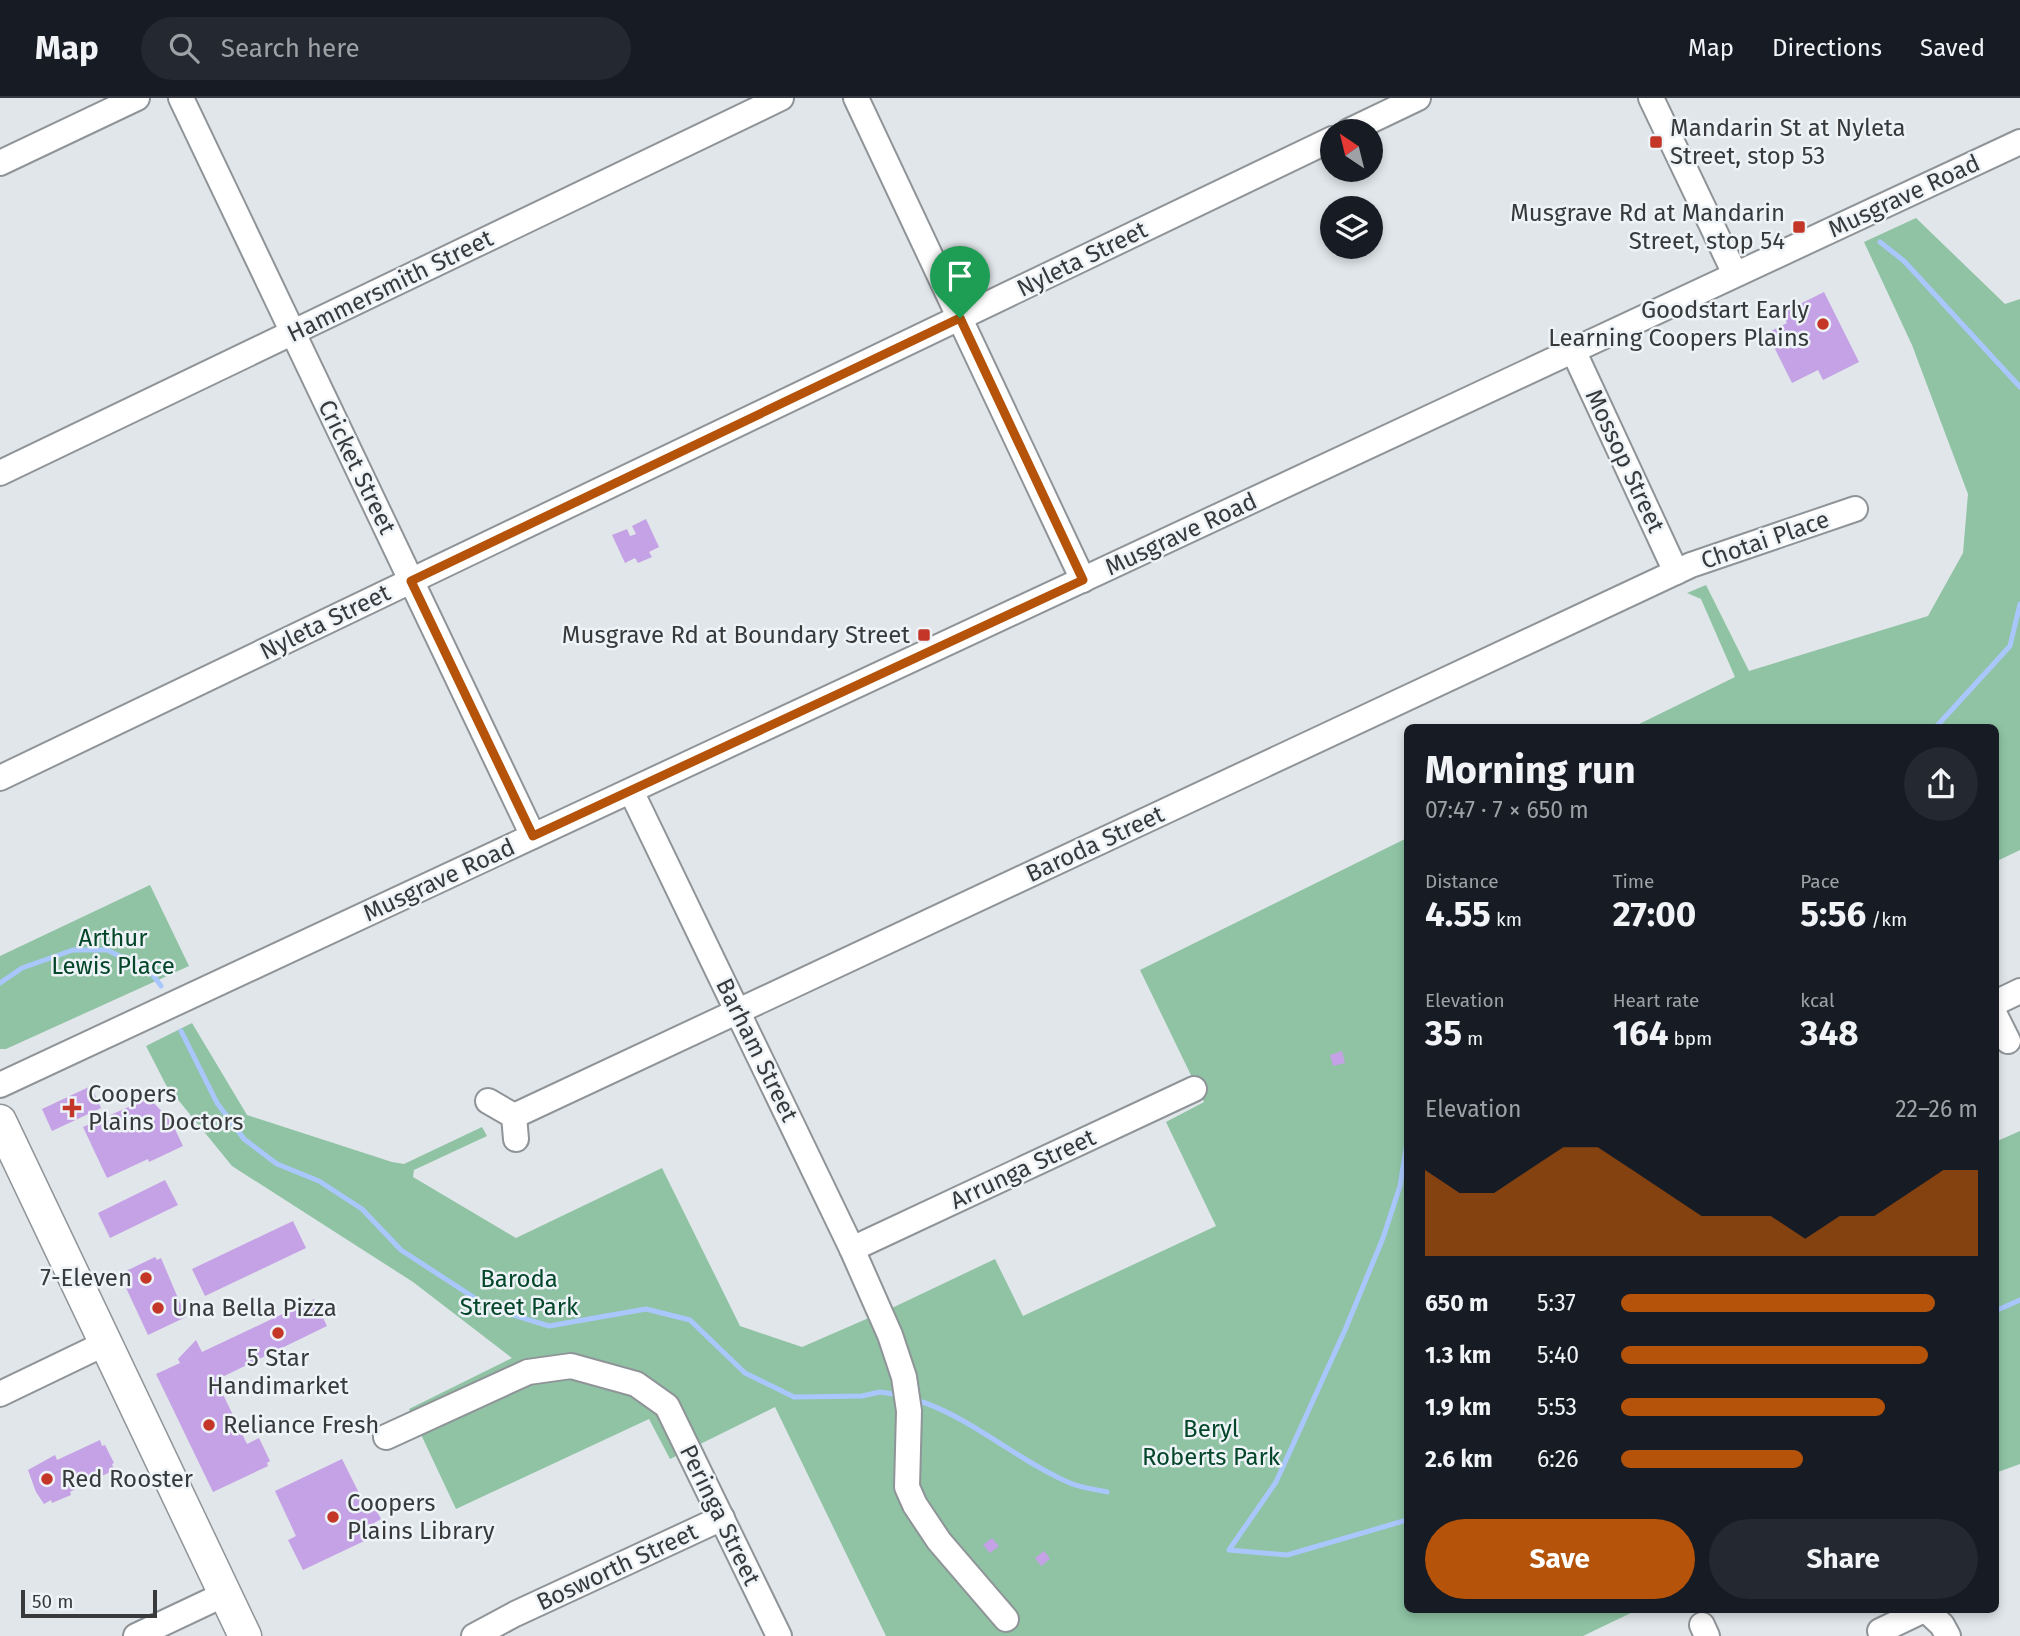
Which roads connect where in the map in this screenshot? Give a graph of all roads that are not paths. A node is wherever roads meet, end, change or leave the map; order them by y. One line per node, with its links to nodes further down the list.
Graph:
1 (137, 98): 10 (street)
2 (181, 98): 13 (street, Cricket Street)
3 (781, 98): 13 (street, Hammersmith Street)
4 (856, 98): 12 (street)
5 (1418, 98): 7 (street)
6 (1651, 98): 11 (street)
7 (1374, 119)
8 (2020, 142): 11 (street, Musgrave Road)
9 (1320, 145): 12 (street, Nyleta Street)
10 (0, 163)
11 (1735, 274): 14 (street, Musgrave Road)
12 (960, 318): 18 (street); 19 (street, Nyleta Street)
13 (293, 332): 15 (street, Hammersmith Street); 19 (street, Cricket Street)
14 (1573, 350): 17 (street, Mossop Street); 18 (street, Musgrave Road)
15 (0, 473)
16 (1855, 509): 17 (street, Chotai Place)
17 (1676, 572): 25 (street, Baroda Street)
18 (1083, 580): 21 (street, Musgrave Road)
19 (411, 581): 20 (street, Nyleta Street); 22 (street, Cricket Street)
20 (0, 778)
21 (631, 791): 22 (street, Musgrave Road); 25 (street, Barham Street)
22 (533, 836): 28 (street, Musgrave Road)
23 (2020, 991): 24 (street)
24 (1999, 1001)
25 (738, 1011): 30 (street, Baroda Street); 32 (street, Barham Street)
26 (1999, 1023): 27 (street)
27 (2008, 1041)
28 (0, 1086)
29 (1194, 1089): 32 (street, Arrunga Street)
30 (488, 1101)
31 (0, 1121): 33 (main road)
32 (852, 1249): 40 (street, Barham Street)
33 (106, 1343): 34 (street); 37 (main road)
34 (0, 1394)
35 (386, 1437): 36 (street, Peringa Street)
36 (722, 1518): 41 (street, Bosworth Street); 46 (street, Peringa Street)
37 (225, 1594): 43 (street); 44 (main road)
38 (1919, 1613): 42 (street)
39 (1928, 1613): 47 (street)
40 (1006, 1619)
41 (520, 1625): 45 (street, Bosworth Street)
42 (1880, 1631)
43 (136, 1636)
44 (245, 1636)
45 (474, 1636)
46 (779, 1636)
47 (1948, 1636)

